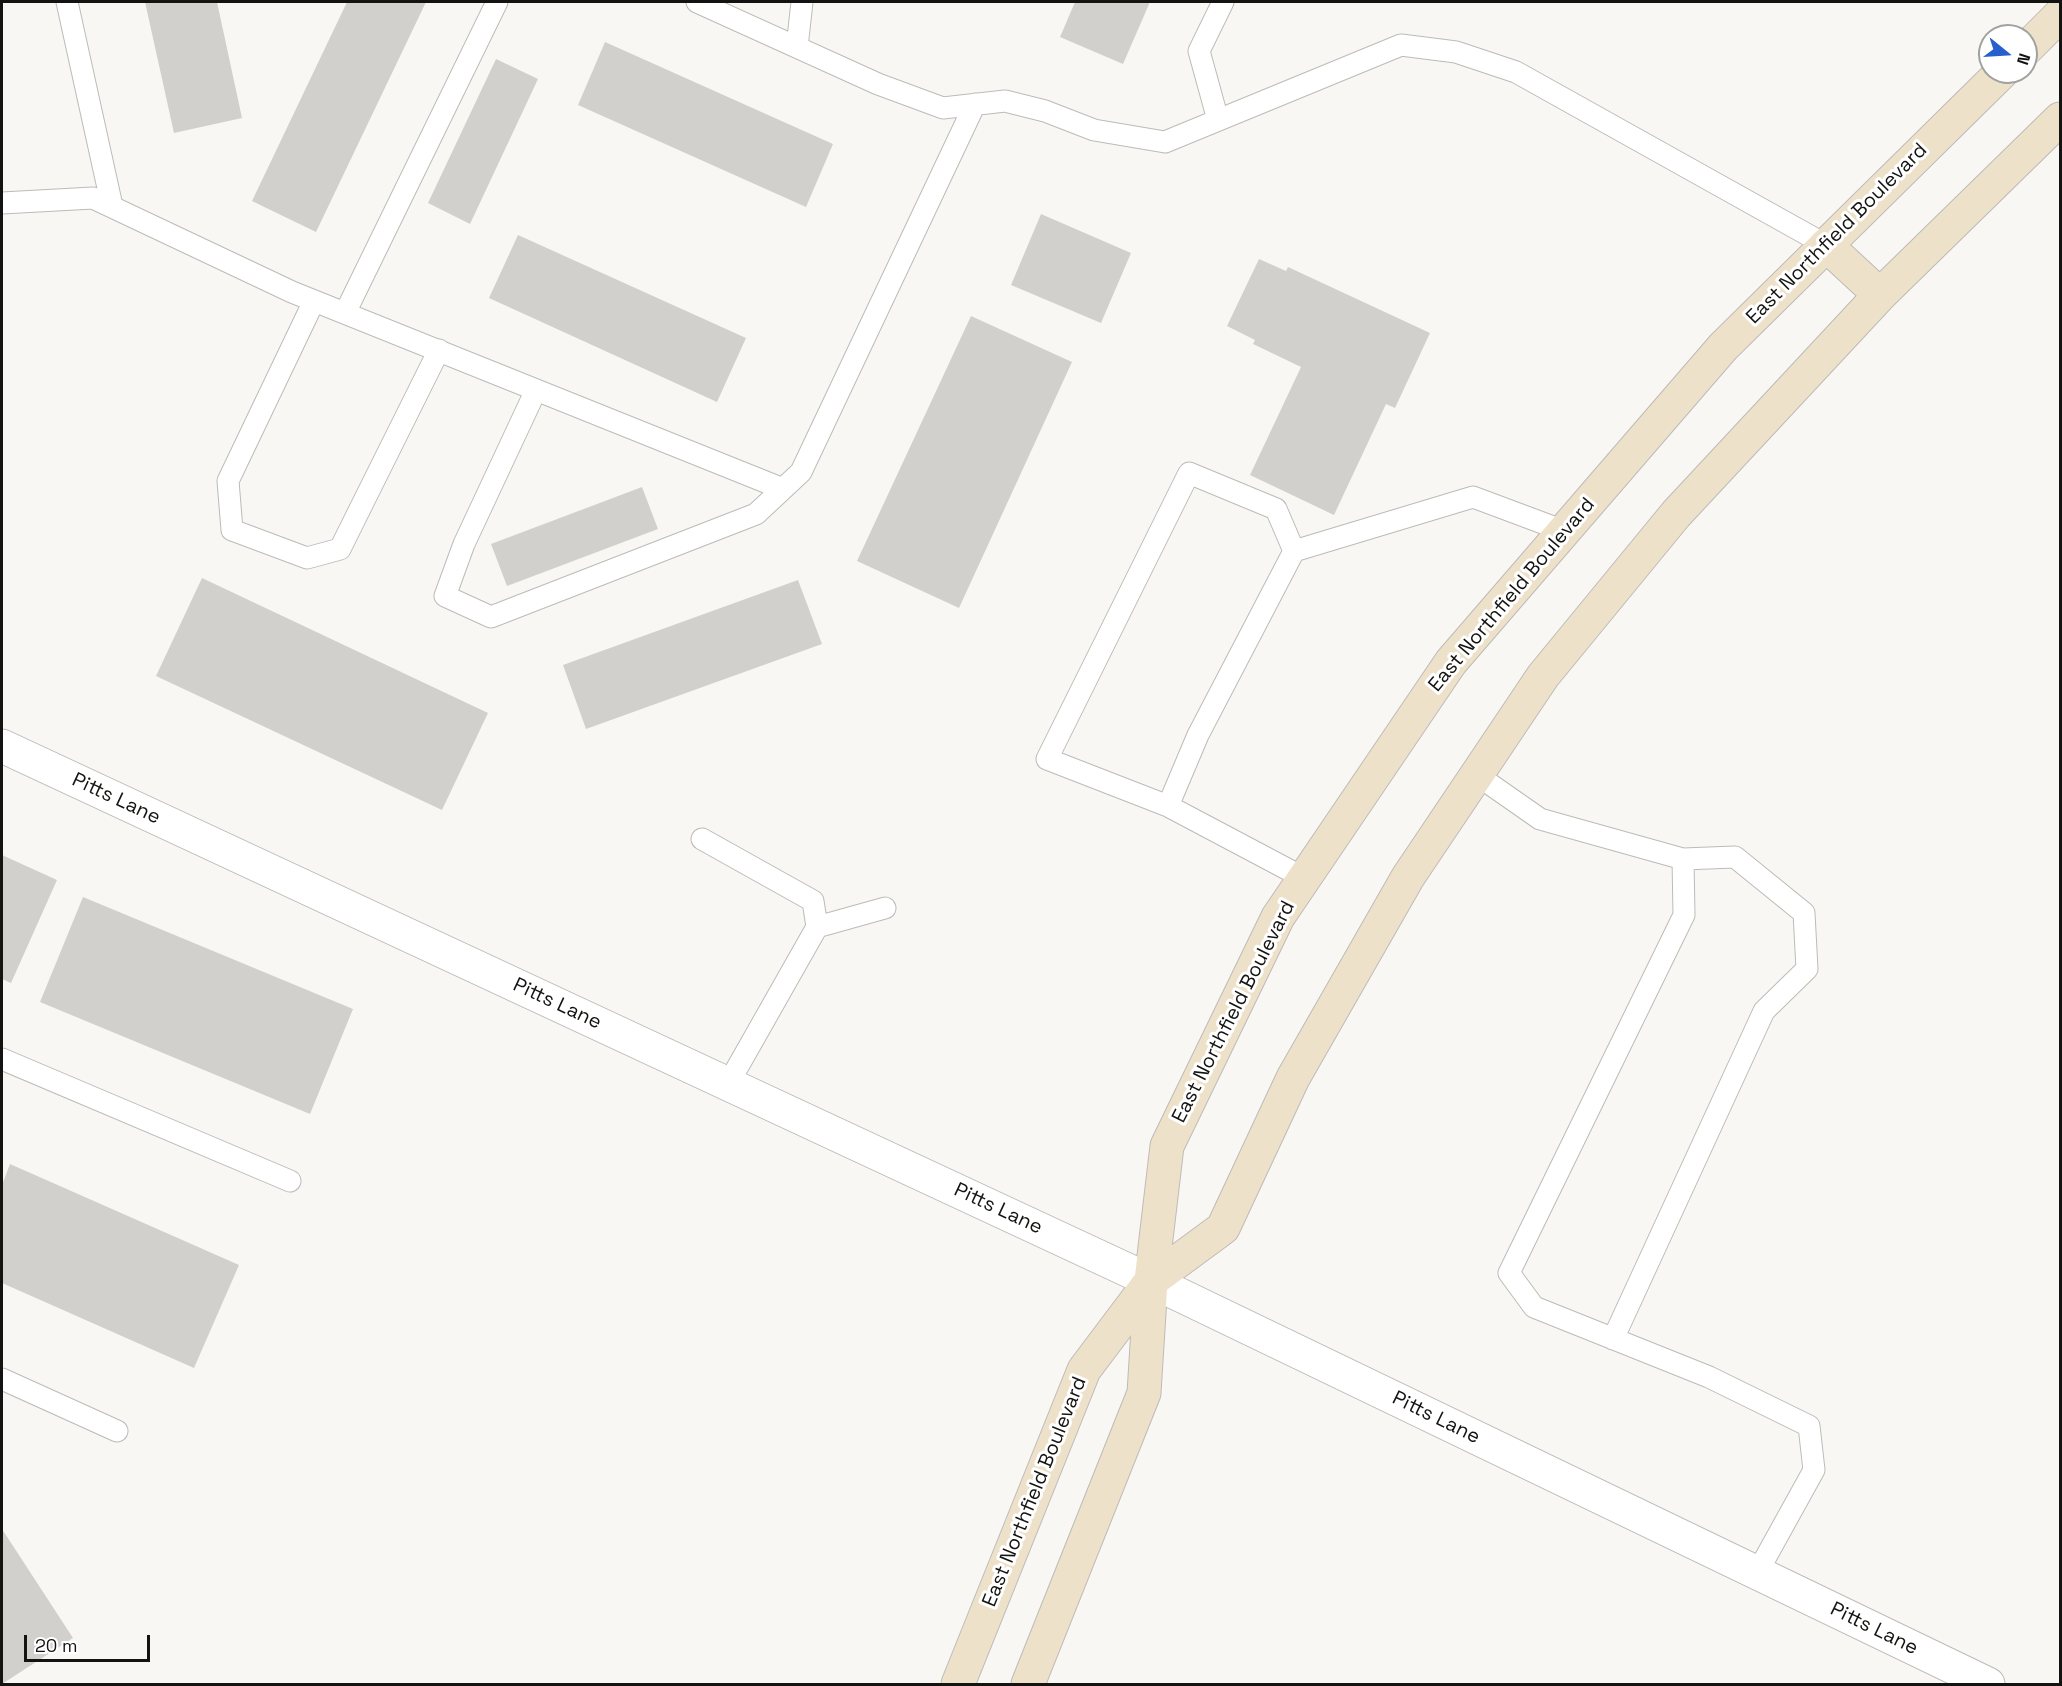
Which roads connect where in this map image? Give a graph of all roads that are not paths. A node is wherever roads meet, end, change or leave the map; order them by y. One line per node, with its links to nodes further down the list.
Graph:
1 (67, 2): 14 (lane)
2 (497, 2): 18 (lane)
3 (697, 2): 8 (lane)
4 (802, 2): 8 (lane)
5 (1223, 2): 12 (lane)
6 (2061, 15): 7 (main road)
7 (2038, 37)
8 (797, 47): 10 (lane)
9 (1990, 84): 15 (main road, East Northfield Boulevard)
10 (975, 104): 12 (lane); 21 (lane)
11 (2061, 119): 16 (main road, East Northfield Boulevard)
12 (1218, 120): 15 (lane)
13 (2, 203): 14 (lane)
14 (112, 206): 17 (lane)
15 (1826, 245): 16 (main road); 22 (main road, East Northfield Boulevard)
16 (1880, 295): 25 (main road, East Northfield Boulevard)
17 (314, 300): 18 (lane); 19 (lane)
18 (345, 313): 19 (lane)
19 (439, 350): 20 (lane)
20 (536, 390): 21 (lane); 21 (lane)
21 (783, 489)
22 (1564, 531): 23 (lane); 29 (main road, East Northfield Boulevard)
23 (1294, 551): 26 (lane); 26 (lane)
24 (2, 746): 33 (street, Pitts Lane)
25 (1477, 775): 28 (lane); 35 (main road, East Northfield Boulevard)
26 (1168, 806): 29 (lane)
27 (702, 839): 31 (lane)
28 (1683, 859): 36 (lane); 36 (lane)
29 (1304, 878): 35 (main road, East Northfield Boulevard)
30 (885, 908): 31 (lane)
31 (817, 927): 33 (lane)
32 (2, 1059): 34 (lane)
33 (728, 1084): 35 (street, Pitts Lane)
34 (290, 1181)
35 (1151, 1281): 39 (street, Pitts Lane); 40 (main road, East Northfield Boulevard); 41 (main road, East Northfield Boulevard)
36 (1613, 1339): 39 (lane)
37 (2, 1379): 38 (lane)
38 (117, 1431)
39 (1757, 1573): 42 (street, Pitts Lane)
40 (958, 1684)
41 (1028, 1684)
42 (1988, 1684)

